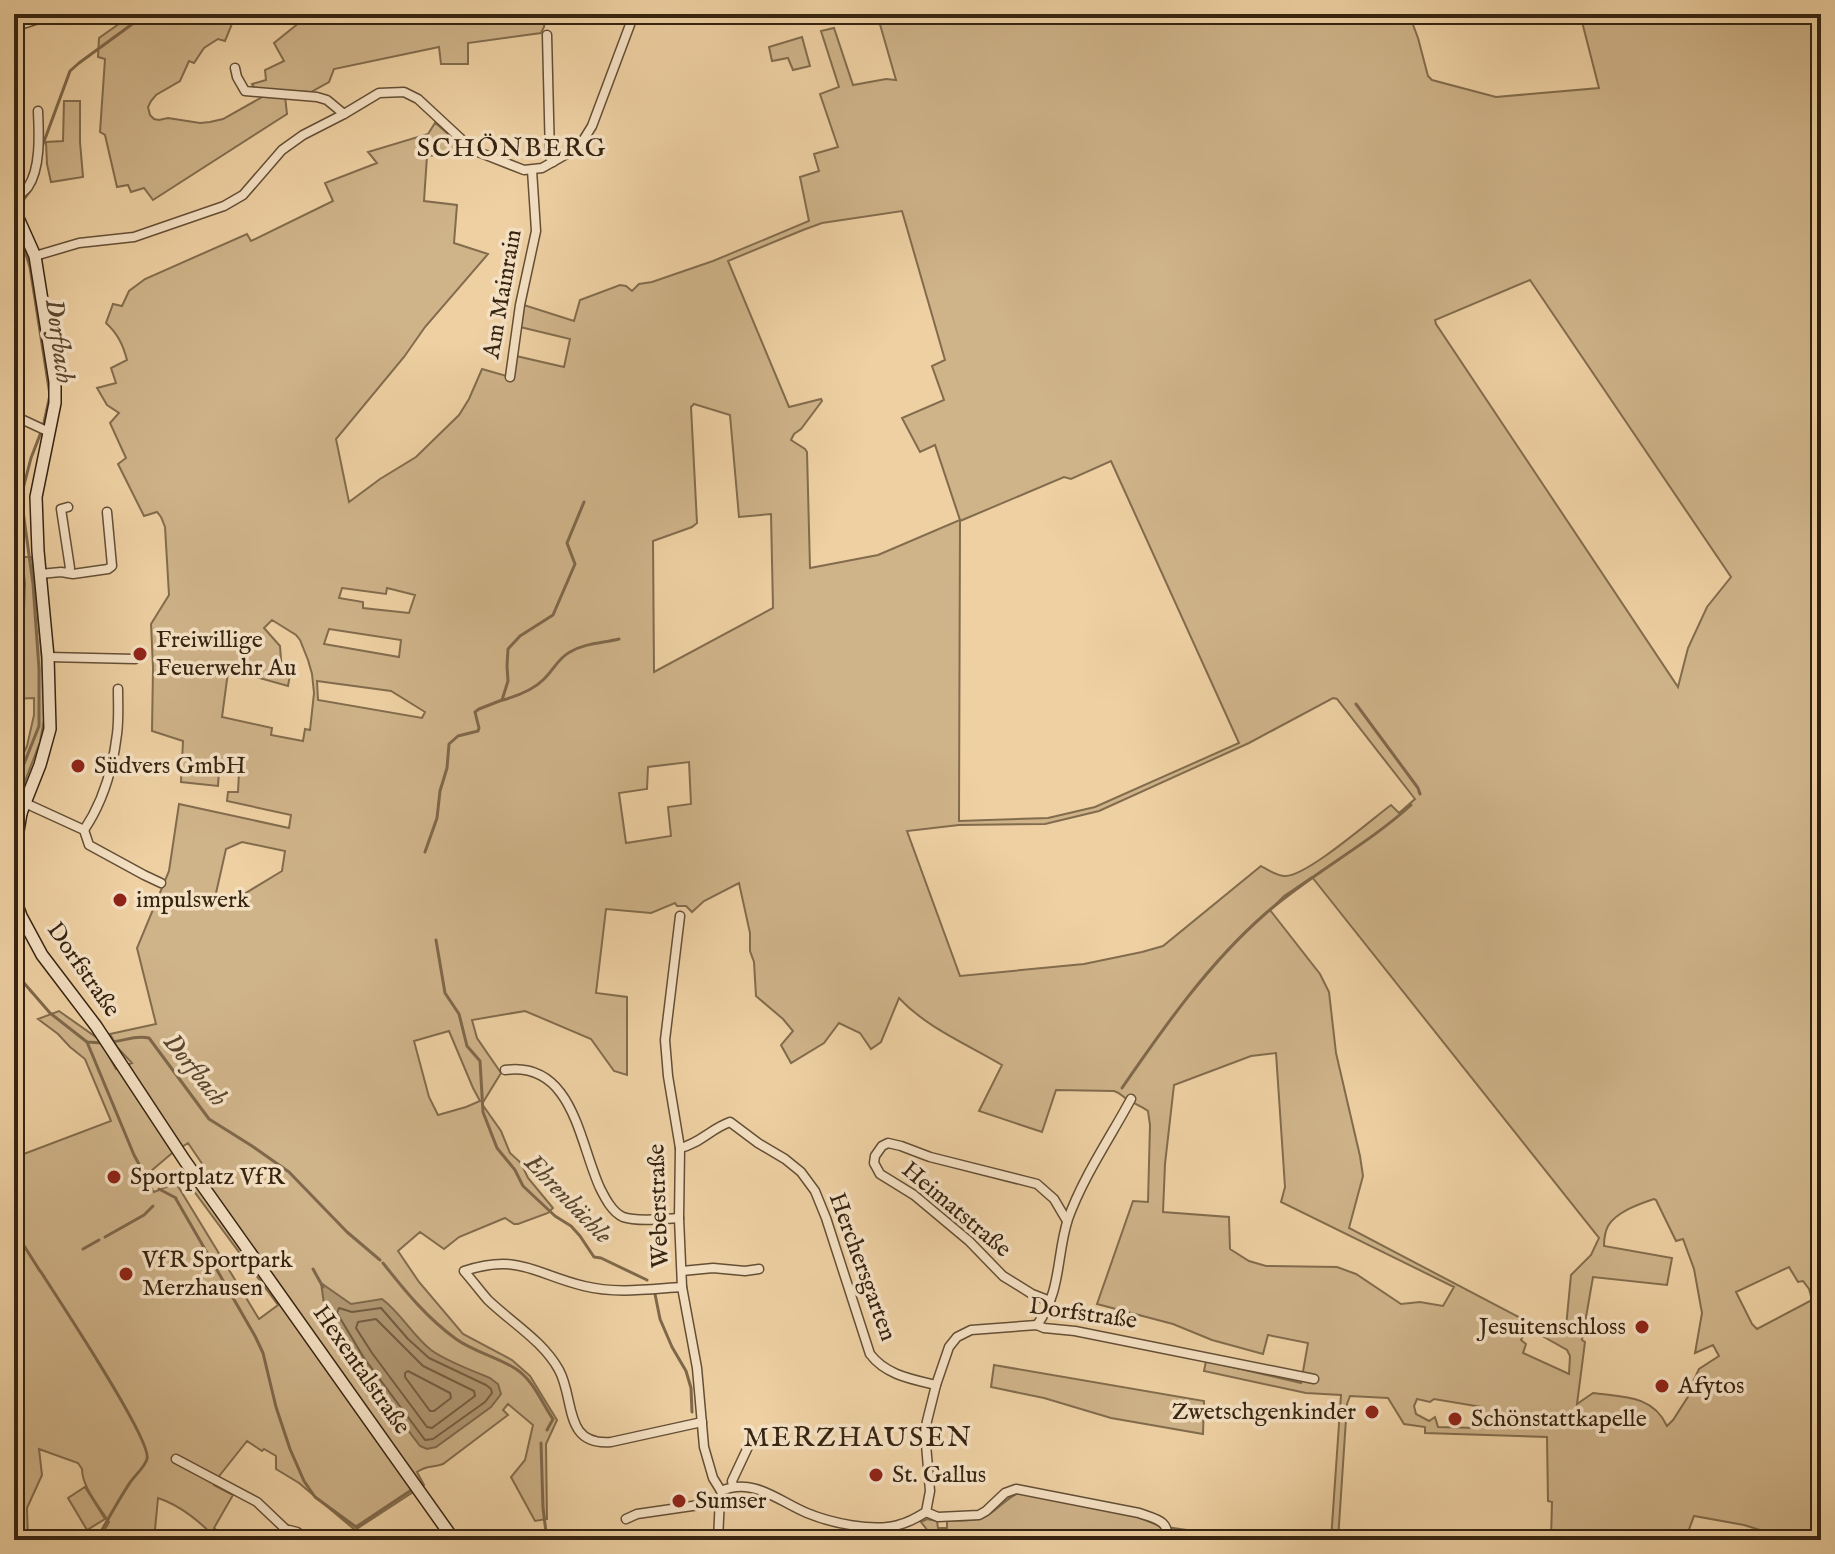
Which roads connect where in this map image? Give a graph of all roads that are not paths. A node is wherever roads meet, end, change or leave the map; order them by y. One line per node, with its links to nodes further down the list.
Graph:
1 (53, 14): 3 (street)
2 (634, 14): 8 (street)
3 (14, 27)
4 (547, 35): 8 (street)
5 (235, 68): 7 (street)
6 (38, 111): 10 (street)
7 (344, 114): 9 (street); 12 (street)
8 (553, 162): 9 (street)
9 (532, 170): 13 (street, Am Mainrain)
10 (14, 200)
11 (14, 209): 12 (main road)
12 (35, 256): 15 (main road)
13 (510, 377)
14 (14, 418): 15 (street)
15 (44, 429): 19 (main road)
16 (68, 507): 18 (street)
17 (107, 512): 18 (street)
18 (68, 573): 19 (street)
19 (40, 574): 20 (main road)
20 (48, 657): 21 (street); 23 (main road)
21 (135, 659)
22 (118, 689): 24 (street)
23 (20, 813): 24 (street); 25 (main road)
24 (84, 830): 26 (street)
25 (14, 855)
26 (161, 883)
27 (14, 897): 29 (main road, Dorfstraße)
28 (680, 916): 32 (street, Weberstraße)
29 (123, 1066): 53 (main road, Hexentalstraße)
30 (505, 1070): 33 (street)
31 (1131, 1099): 34 (street)
32 (680, 1148): 33 (street, Weberstraße); 41 (street, Herchersgarten)
33 (679, 1218): 36 (street, Weberstraße)
34 (1067, 1221): 38 (street); 38 (street, Heimatstraße)
35 (759, 1269): 36 (street)
36 (682, 1271): 37 (street, Weberstraße)
37 (682, 1287): 42 (street, Weberstraße); 42 (street)
38 (1050, 1301): 39 (street)
39 (1037, 1325): 40 (street, Dorfstraße); 41 (street, Dorfstraße)
40 (1314, 1379)
41 (936, 1385): 48 (street, Dorfstraße)
42 (702, 1422): 46 (street, Weberstraße)
43 (748, 1447): 45 (street)
44 (176, 1459): 50 (street)
45 (733, 1486): 46 (street); 48 (street)
46 (721, 1491): 47 (street)
47 (720, 1502): 49 (street); 54 (street)
48 (926, 1512): 55 (street)
49 (626, 1519)
50 (287, 1530): 51 (street); 52 (street)
51 (297, 1540)
52 (309, 1540)
53 (454, 1540)
54 (718, 1540)
55 (1167, 1540)

